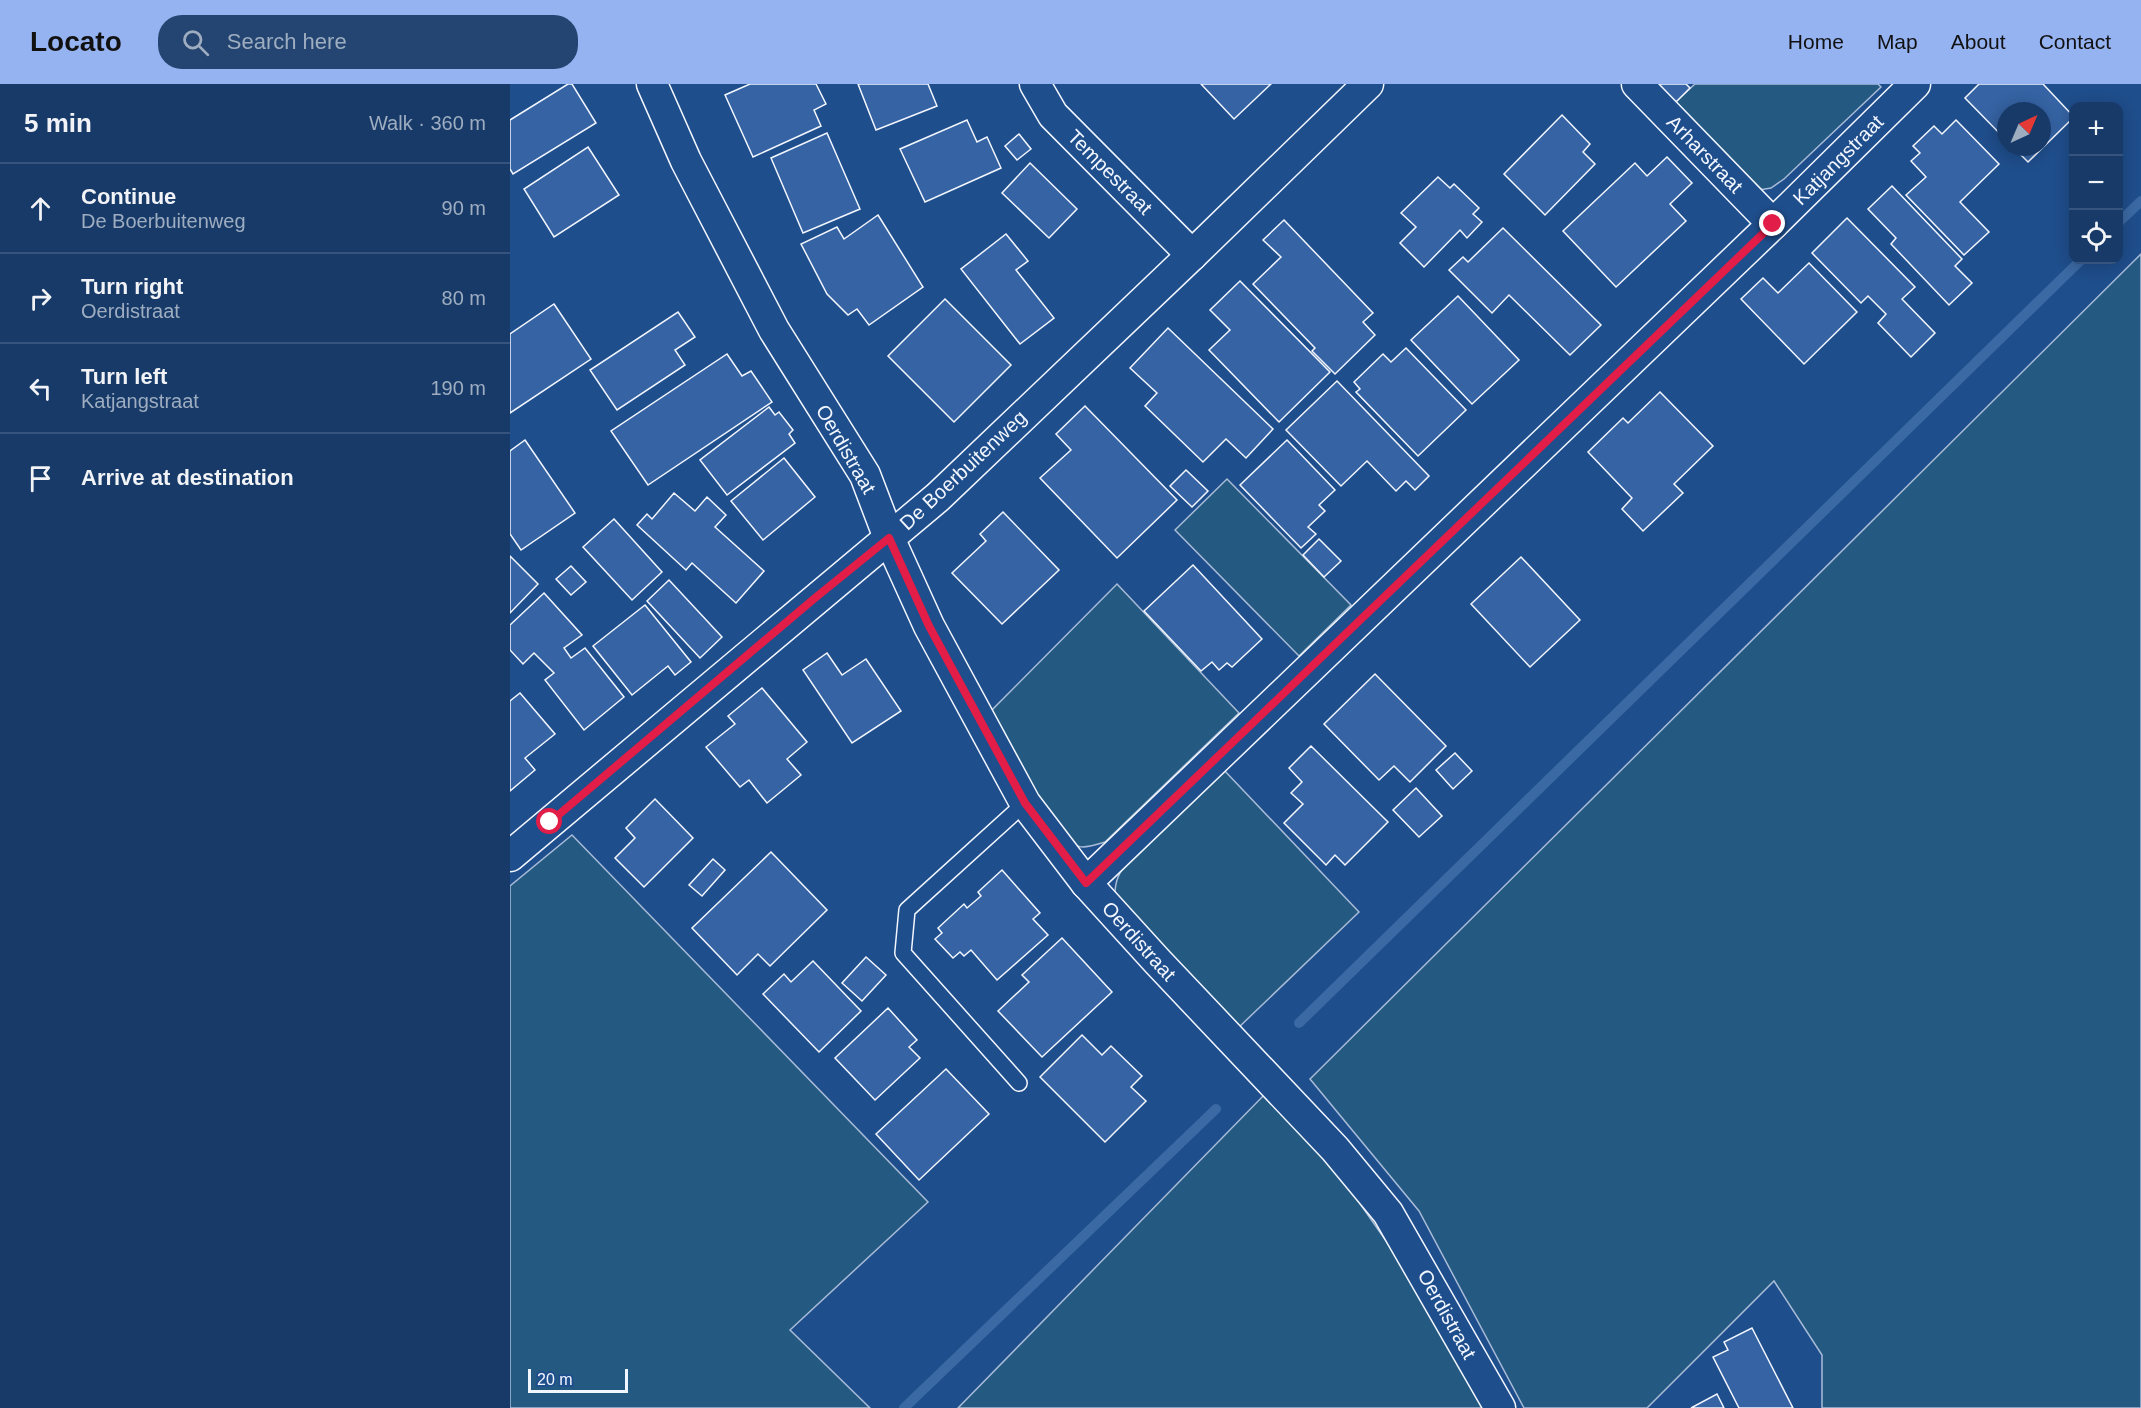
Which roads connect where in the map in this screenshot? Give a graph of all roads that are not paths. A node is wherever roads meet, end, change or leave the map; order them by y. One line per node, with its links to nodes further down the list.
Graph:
1 (652, 84): 8 (street, Oerdistraat)
2 (1035, 84): 7 (street, Tempestraat)
3 (1368, 84): 7 (street, De Boerbuitenweg)
4 (1637, 84): 6 (street, Arharstraat)
5 (1915, 84): 6 (street, Katjangstraat)
6 (1773, 224): 11 (street, Katjangstraat)
7 (1192, 255): 8 (street, De Boerbuitenweg)
8 (889, 538): 9 (street, Oerdistraat); 10 (street, De Boerbuitenweg)
9 (1025, 803): 11 (street, Oerdistraat); 12 (lane)
10 (510, 856)
11 (1086, 883): 13 (street, Oerdistraat)
12 (1019, 1083)
13 (1500, 1408)

